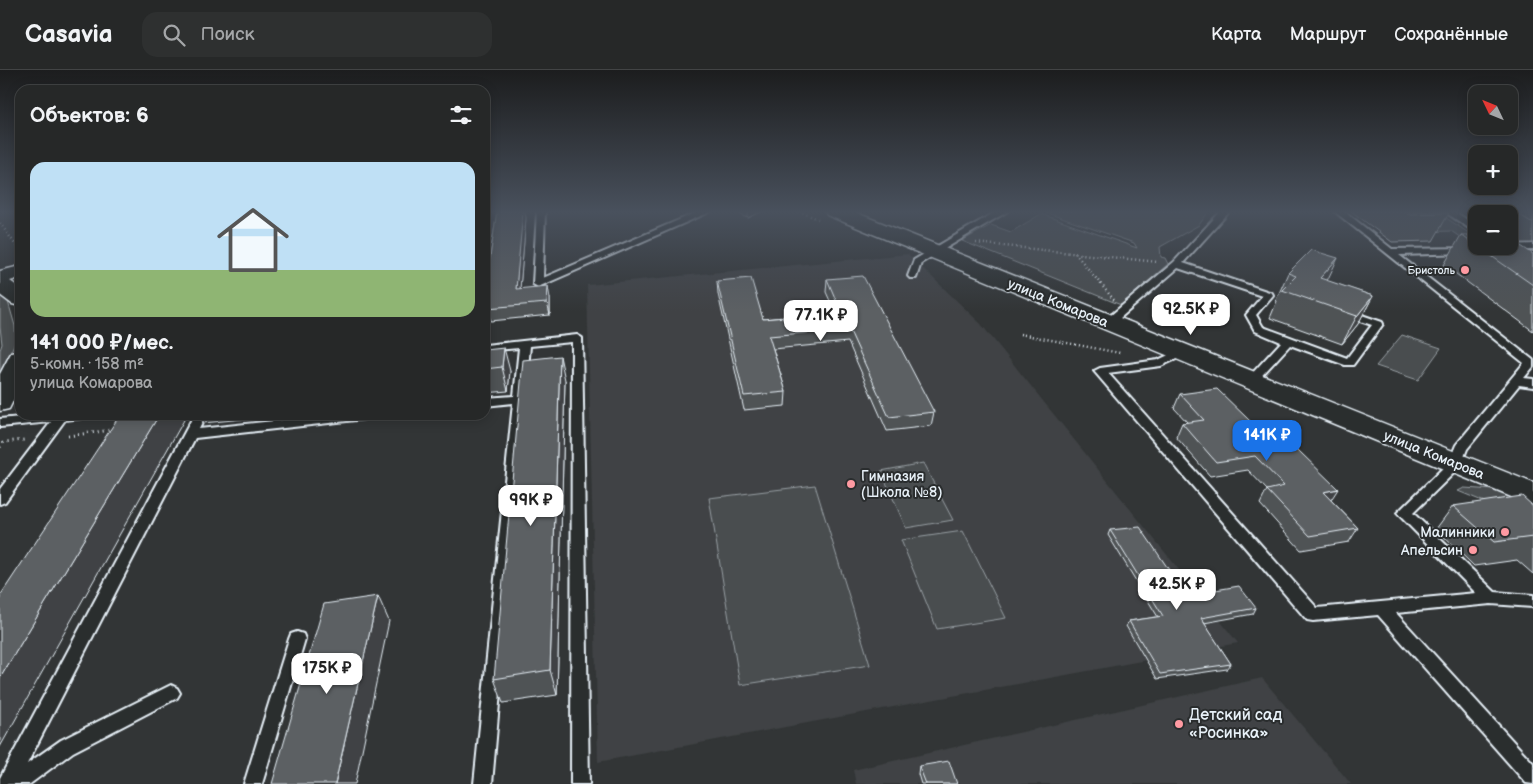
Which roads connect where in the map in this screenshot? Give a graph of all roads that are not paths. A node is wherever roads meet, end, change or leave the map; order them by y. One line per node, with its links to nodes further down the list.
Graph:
1 (540, 244): 2 (lane)
2 (630, 244)
3 (940, 244): 7 (street, улица Комарова)
4 (948, 244): 7 (lane)
5 (1195, 244): 14 (lane)
6 (1380, 244): 11 (lane)
7 (945, 246): 16 (lane); 21 (street, улица Комарова)
8 (1518, 247): 9 (lane)
9 (1533, 247)
10 (1468, 250): 11 (lane)
11 (1390, 252): 28 (lane)
12 (1514, 255): 13 (lane)
13 (1517, 257)
14 (1177, 264): 21 (lane); 22 (lane)
15 (15, 274): 17 (street)
16 (913, 276)
17 (0, 278)
18 (0, 284): 19 (street)
19 (15, 294)
20 (1334, 309): 22 (lane)
21 (1114, 315): 25 (street, улица Комарова)
22 (1288, 340): 27 (lane)
23 (525, 344): 24 (lane); 30 (lane); 52 (lane)
24 (490, 348)
25 (1181, 353): 27 (street, улица Комарова); 44 (lane)
26 (15, 369): 32 (street)
27 (1252, 381): 39 (street, улица Комарова)
28 (1516, 381): 29 (lane); 39 (lane)
29 (1533, 383)
30 (520, 399): 31 (lane); 51 (lane)
31 (490, 402)
32 (0, 403)
33 (30, 420): 37 (lane)
34 (59, 420): 41 (lane)
35 (197, 420): 38 (lane)
36 (319, 420): 38 (lane)
37 (0, 423)
38 (190, 434): 48 (lane)
39 (1455, 464): 40 (street, улица Комарова); 42 (lane)
40 (1533, 496)
41 (0, 500)
42 (1491, 598): 43 (lane); 44 (lane)
43 (1533, 601)
44 (1381, 608): 47 (lane)
45 (297, 639): 50 (lane)
46 (171, 693): 49 (lane)
47 (1533, 777)
48 (7, 784)
49 (15, 784)
50 (253, 784)
51 (483, 784)
52 (580, 784)

